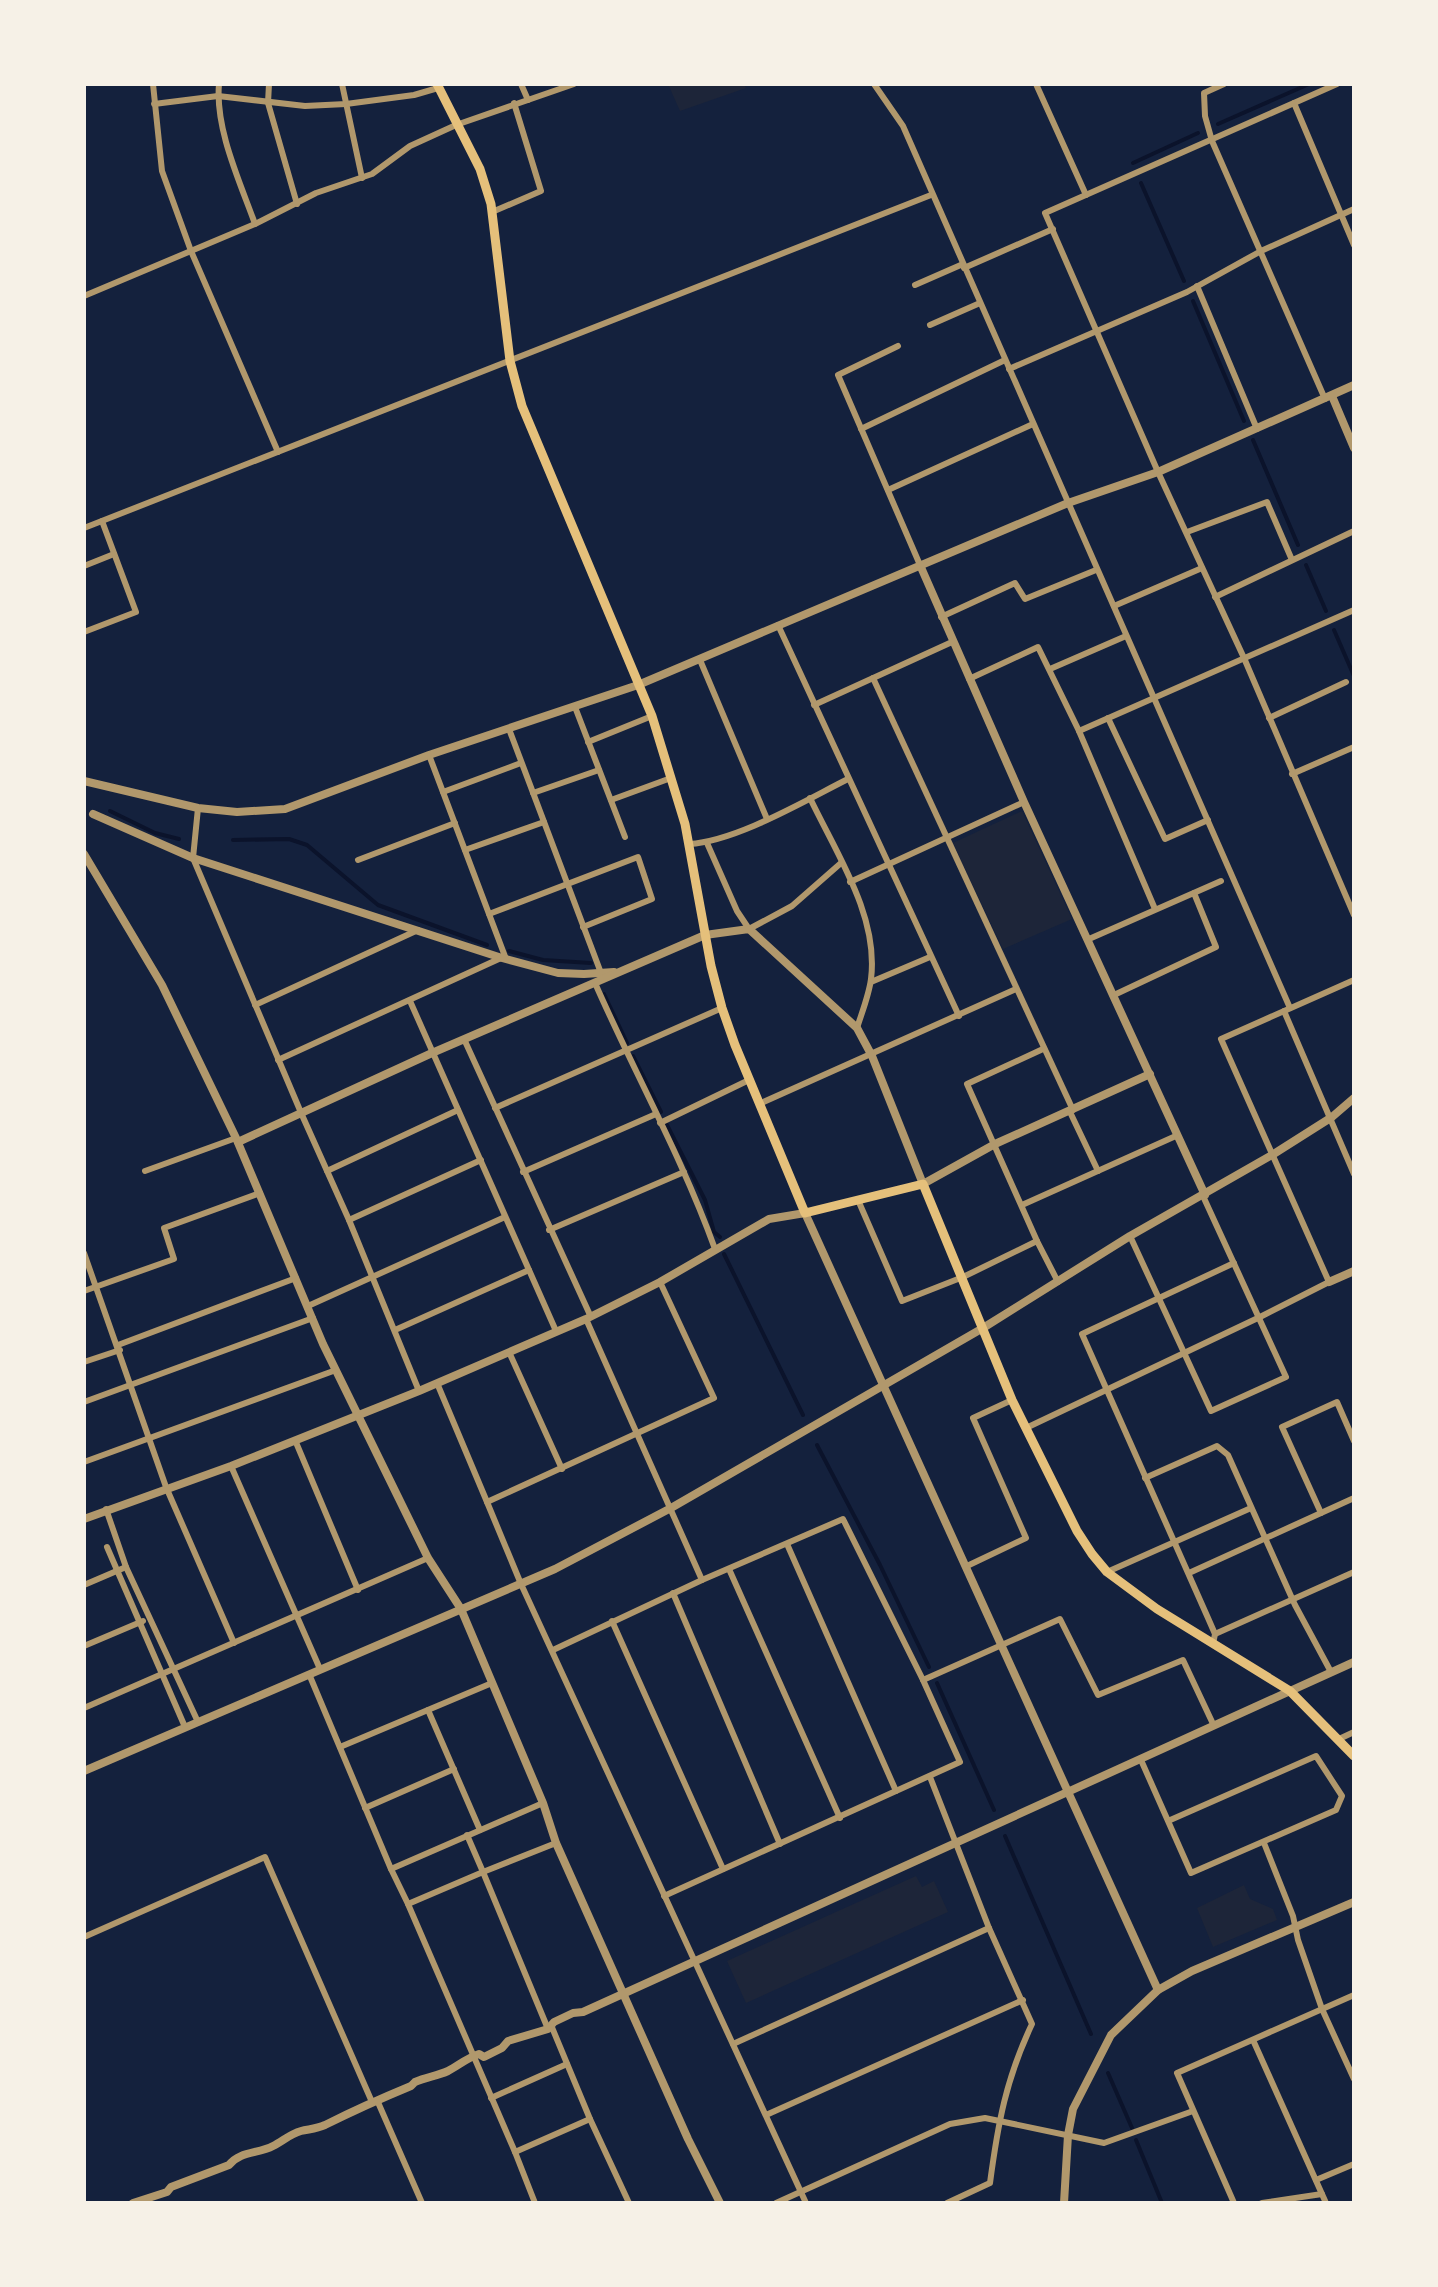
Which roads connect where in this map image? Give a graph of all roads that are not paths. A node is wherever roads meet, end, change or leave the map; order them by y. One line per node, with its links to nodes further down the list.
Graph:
1 (153, 84): 19 (street)
2 (219, 84): 14 (street)
3 (269, 84): 16 (street)
4 (342, 84): 20 (street)
5 (521, 84): 15 (street)
6 (574, 84): 15 (street)
7 (874, 84): 24 (street)
8 (1036, 84): 25 (street)
9 (1200, 84): 13 (street)
10 (1224, 84): 13 (street)
11 (1337, 84): 18 (street)
12 (438, 86): 20 (street); 21 (main road)
13 (1204, 93): 22 (street)
14 (218, 96): 16 (street); 19 (street); 30 (street)
15 (528, 100): 17 (street)
16 (268, 103): 20 (street); 26 (street)
17 (514, 103): 21 (street); 28 (street)
18 (1294, 103): 22 (street); 29 (street)
19 (154, 104): 33 (street)
20 (346, 104): 23 (street)
21 (456, 125): 23 (street); 28 (main road)
22 (1212, 141): 25 (street); 34 (street)
23 (362, 178): 26 (street)
24 (931, 195): 35 (street); 44 (street)
25 (1086, 195): 31 (street)
26 (297, 204): 30 (street)
27 (1354, 209): 29 (street)
28 (492, 212): 44 (main road)
29 (1341, 215): 32 (street); 34 (street)
30 (255, 224): 33 (street)
31 (1053, 229): 35 (street); 41 (street)
32 (1354, 245)
33 (191, 251): 38 (street); 52 (street)
34 (1261, 251): 37 (street); 47 (street)
35 (963, 266): 36 (street); 39 (street)
36 (915, 285)
37 (1197, 286): 41 (street); 50 (street)
38 (84, 296)
39 (980, 303): 40 (street); 43 (street)
40 (930, 325)
41 (1096, 332): 45 (street); 53 (street)
42 (898, 346): 49 (street)
43 (1005, 360): 45 (street); 49 (street)
44 (510, 361): 52 (street); 80 (main road)
45 (1009, 369): 48 (street)
46 (1354, 385): 47 (street)
47 (1328, 398): 50 (street); 51 (street)
48 (1033, 424): 54 (street); 55 (street)
49 (861, 429): 54 (street)
50 (1257, 429): 53 (street)
51 (1354, 448)
52 (278, 452): 56 (street)
53 (1158, 472): 55 (street); 59 (street)
54 (888, 490): 62 (street)
55 (1068, 503): 62 (street); 65 (street)
56 (102, 521): 57 (street); 60 (street)
57 (84, 528)
58 (1354, 531): 61 (street)
59 (1187, 532): 61 (street); 64 (street)
60 (114, 554): 63 (street); 71 (street)
61 (1292, 560): 66 (street)
62 (920, 565): 69 (street); 70 (street)
63 (84, 566)
64 (1202, 568): 66 (street); 67 (street)
65 (1096, 570): 67 (street); 69 (street)
66 (1215, 597): 74 (street)
67 (1114, 606): 72 (street)
68 (1354, 610): 74 (street)
69 (941, 617): 73 (street)
70 (778, 625): 75 (street); 82 (street)
71 (84, 632)
72 (1126, 636): 76 (street); 81 (street)
73 (952, 642): 77 (street); 78 (street)
74 (1244, 658): 81 (street); 86 (street)
75 (700, 660): 80 (street); 105 (street)
76 (1050, 669): 78 (street); 88 (street)
77 (873, 678): 82 (street); 110 (street)
78 (969, 679): 102 (street)
79 (1346, 682): 86 (street)
80 (638, 685): 83 (street); 84 (main road)
81 (1153, 696): 85 (street); 106 (street)
82 (814, 705): 96 (street)
83 (575, 707): 87 (street); 89 (street)
84 (652, 716): 89 (street); 95 (main road)
85 (1108, 718): 88 (street); 106 (street)
86 (1269, 718): 94 (street)
87 (509, 729): 91 (street); 92 (street)
88 (1079, 731): 123 (street)
89 (588, 742): 93 (street)
90 (1354, 747): 94 (street)
91 (429, 755): 98 (street); 103 (street)
92 (521, 763): 98 (street); 99 (street)
93 (599, 770): 99 (street); 101 (street)
94 (1292, 774): 125 (street)
95 (671, 778): 101 (street); 112 (main road)
96 (848, 779): 100 (street); 118 (street)
97 (84, 781): 103 (street)
98 (443, 792): 108 (street)
99 (533, 793): 107 (street)
100 (810, 798): 105 (street); 117 (street)
101 (611, 800): 109 (street)
102 (1024, 802): 110 (street); 130 (street)
103 (198, 808): 115 (street)
104 (93, 814): 115 (street)
105 (767, 819): 111 (street)
106 (1208, 820): 143 (street)
107 (544, 822): 113 (street); 121 (street)
108 (455, 823): 113 (street); 116 (street)
109 (625, 837)
110 (945, 839): 118 (street); 138 (street)
111 (707, 843): 112 (street); 127 (street)
112 (689, 844): 129 (main road)
113 (465, 850): 124 (street)
114 (84, 854): 164 (street)
115 (193, 858): 128 (street); 141 (street)
116 (358, 860)
117 (841, 863): 120 (street); 127 (street)
118 (888, 865): 120 (street); 131 (street)
119 (1221, 881): 122 (street)
120 (850, 882): 136 (street)
121 (568, 886): 124 (street); 126 (street); 126 (street)
122 (1194, 893): 123 (street); 139 (street)
123 (1155, 909): 130 (street)
124 (489, 914): 132 (street)
125 (1354, 915)
126 (583, 927): 134 (street)
127 (749, 929): 129 (street); 145 (street)
128 (418, 930): 132 (street); 141 (street)
129 (705, 935): 133 (street); 142 (main road)
130 (1089, 939): 139 (street)
131 (930, 957): 136 (street); 144 (street)
132 (504, 959): 134 (street); 140 (street)
133 (623, 971): 134 (street); 137 (street)
134 (601, 973)
135 (1354, 980): 143 (street)
136 (871, 982): 145 (street)
137 (595, 983): 146 (street); 148 (street)
138 (1016, 989): 144 (street); 147 (street)
139 (1114, 995): 152 (street)
140 (410, 1001): 149 (street); 151 (street)
141 (255, 1005): 151 (street)
142 (722, 1008): 148 (street); 153 (main road)
143 (1287, 1010): 161 (street); 166 (street)
144 (959, 1016): 150 (street)
145 (857, 1028): 150 (street)
146 (464, 1039): 149 (street); 156 (street)
147 (1043, 1049): 158 (street); 165 (street)
148 (625, 1052): 156 (street); 159 (street)
149 (432, 1053): 157 (street); 160 (street)
150 (872, 1056): 155 (street); 174 (street)
151 (278, 1060): 160 (street)
152 (1150, 1074): 158 (street); 163 (street)
153 (749, 1080): 155 (main road); 162 (street)
154 (1354, 1098): 161 (street)
155 (759, 1104): 179 (main road)
156 (495, 1108): 171 (street)
157 (458, 1110): 167 (street); 169 (street)
158 (1072, 1111): 165 (street); 170 (street)
159 (656, 1114): 162 (street); 171 (street)
160 (302, 1115): 164 (street); 169 (street)
161 (1330, 1119): 166 (street); 173 (street)
162 (660, 1123): 172 (street)
163 (1178, 1135): 170 (street); 176 (street)
164 (237, 1140): 168 (street); 175 (street)
165 (995, 1144): 174 (street); 178 (street)
166 (1272, 1155): 176 (street); 195 (street)
167 (481, 1160): 180 (street); 181 (street)
168 (145, 1171)
169 (327, 1171): 181 (street)
170 (1098, 1171): 178 (street)
171 (523, 1172): 182 (street)
172 (684, 1172): 182 (street); 185 (street)
173 (1354, 1174)
174 (923, 1184): 177 (main road); 191 (main road)
175 (260, 1193): 192 (street); 196 (street)
176 (1204, 1196): 183 (street); 187 (street)
177 (858, 1200): 179 (main road); 191 (street)
178 (1022, 1205): 184 (street)
179 (805, 1213): 185 (street); 212 (street)
180 (505, 1217): 188 (street); 190 (street)
181 (349, 1220): 190 (street)
182 (549, 1230): 200 (street)
183 (1130, 1236): 194 (street); 198 (street)
184 (1037, 1241): 191 (street); 194 (street)
185 (715, 1249): 193 (street)
186 (84, 1253): 196 (street)
187 (1234, 1263): 198 (street); 201 (street)
188 (529, 1270): 204 (street); 205 (street)
189 (1354, 1271): 195 (street)
190 (372, 1276): 199 (street); 204 (street)
191 (963, 1277): 203 (main road)
192 (296, 1278): 199 (street); 206 (street)
193 (660, 1282): 200 (street); 220 (street)
194 (1058, 1282): 203 (street)
195 (1329, 1282): 201 (street)
196 (96, 1287): 197 (street); 206 (street)
197 (84, 1291)
198 (1158, 1298): 208 (street); 214 (street)
199 (308, 1306): 202 (street)
200 (588, 1317): 205 (street); 220 (street)
201 (1260, 1317): 208 (street); 208 (street)
202 (313, 1318): 210 (street); 213 (street)
203 (983, 1328): 212 (street); 216 (main road)
204 (395, 1330): 215 (street)
205 (556, 1331): 207 (street)
206 (119, 1348): 209 (street); 213 (street)
207 (509, 1352): 211 (street); 226 (street)
208 (1183, 1354): 214 (street)
209 (84, 1362)
210 (336, 1370): 218 (street); 221 (street)
211 (437, 1383): 215 (street); 230 (street)
212 (884, 1383): 231 (street); 241 (street)
213 (131, 1384): 217 (street); 221 (street)
214 (1107, 1390): 219 (street); 227 (street)
215 (419, 1391): 218 (street)
216 (1012, 1400): 219 (main road); 241 (street)
217 (84, 1402)
218 (358, 1414): 222 (street); 240 (street)
219 (1026, 1428): 245 (main road)
220 (638, 1435): 226 (street); 231 (street)
221 (150, 1438): 224 (street); 228 (street)
222 (295, 1440): 225 (street); 251 (street)
223 (1354, 1441): 234 (street)
224 (84, 1462)
225 (231, 1466): 228 (street); 255 (street)
226 (562, 1469): 230 (street)
227 (1145, 1478): 232 (street); 237 (street)
228 (166, 1487): 233 (street); 260 (street)
229 (1354, 1498): 234 (street)
230 (487, 1502): 249 (street)
231 (671, 1508): 248 (street); 249 (street)
232 (1251, 1508): 236 (street); 237 (street)
233 (106, 1509): 235 (street); 242 (street)
234 (1321, 1513): 236 (street)
235 (84, 1519)
236 (1265, 1538): 247 (street); 253 (street)
237 (1174, 1541): 245 (street); 247 (street)
238 (787, 1544): 243 (street); 270 (street); 286 (street)
239 (107, 1547): 244 (street)
240 (428, 1558): 251 (street); 254 (street)
241 (967, 1566): 261 (street)
242 (126, 1567): 244 (street); 256 (street)
243 (729, 1569): 248 (street); 290 (street)
244 (116, 1571): 250 (street); 258 (street)
245 (1107, 1572): 259 (main road)
246 (1354, 1572): 253 (street)
247 (1189, 1573): 259 (street)
248 (702, 1580): 252 (street)
249 (521, 1584): 254 (street); 263 (street)
250 (84, 1585)
251 (358, 1590): 255 (street)
252 (673, 1593): 257 (street); 297 (street)
253 (1292, 1599): 259 (street); 267 (street)
254 (461, 1609): 266 (street); 271 (street)
255 (295, 1615): 260 (street); 266 (street)
256 (149, 1618): 258 (street); 265 (street)
257 (612, 1621): 263 (street); 299 (street)
258 (140, 1622): 262 (street); 268 (street)
259 (1214, 1639): 272 (main road)
260 (234, 1643): 265 (street)
261 (1003, 1644): 270 (street); 276 (street); 287 (street)
262 (84, 1646)
263 (553, 1650): 301 (street)
264 (1354, 1662): 267 (street)
265 (174, 1668): 268 (street); 275 (street)
266 (320, 1669): 269 (street)
267 (1331, 1672): 272 (street)
268 (162, 1673): 273 (street); 277 (street)
269 (309, 1674): 275 (street); 280 (street)
270 (923, 1680): 285 (street)
271 (492, 1683): 274 (street); 288 (street)
272 (1290, 1691): 276 (street); 279 (main road)
273 (84, 1708)
274 (428, 1710): 280 (street); 283 (street)
275 (198, 1722): 277 (street)
276 (1214, 1726): 282 (street)
277 (185, 1727): 284 (street)
278 (1354, 1732): 279 (street)
279 (1339, 1739): 281 (main road)
280 (340, 1747): 289 (street)
281 (1354, 1756)
282 (1141, 1760): 287 (street); 291 (street)
283 (454, 1769): 289 (street); 292 (street)
284 (84, 1771)
285 (930, 1777): 286 (street); 294 (street)
286 (896, 1791): 290 (street)
287 (1068, 1792): 294 (street); 308 (street)
288 (543, 1803): 292 (street); 295 (street)
289 (365, 1808): 298 (street)
290 (840, 1818): 297 (street)
291 (1168, 1821): 296 (street); 296 (street)
292 (480, 1830): 293 (street)
293 (467, 1835): 298 (street); 300 (street)
294 (956, 1842): 304 (street); 307 (street)
295 (556, 1843): 300 (street); 309 (street)
296 (1264, 1843): 305 (street)
297 (780, 1844): 299 (street)
298 (391, 1869): 303 (street)
299 (723, 1869): 301 (street)
300 (483, 1872): 303 (street); 313 (street)
301 (664, 1896): 307 (street)
302 (1354, 1902): 305 (street)
303 (408, 1904): 316 (street)
304 (989, 1928): 311 (street); 315 (street)
305 (1295, 1928): 308 (street); 312 (street)
306 (84, 1937): 320 (street)
307 (694, 1961): 309 (street); 315 (street)
308 (1158, 1990): 325 (street)
309 (622, 1993): 313 (street); 335 (street)
310 (1354, 1995): 312 (street)
311 (1023, 2000): 322 (street); 324 (street)
312 (1322, 2009): 314 (street); 318 (street)
313 (549, 2027): 316 (street); 317 (street)
314 (1253, 2040): 321 (street); 328 (street)
315 (733, 2044): 322 (street)
316 (472, 2057): 319 (street); 320 (street)
317 (567, 2064): 319 (street); 323 (street)
318 (1354, 2079)
319 (491, 2098): 326 (street)
320 (374, 2101): 331 (street); 332 (street)
321 (1193, 2111): 325 (street); 340 (street)
322 (766, 2115): 329 (street)
323 (590, 2119): 326 (street); 334 (street)
324 (998, 2120): 325 (street); 329 (street); 338 (street)
325 (1068, 2135): 339 (street)
326 (515, 2152): 333 (street)
327 (1354, 2164): 328 (street)
328 (1316, 2180): 330 (street)
329 (801, 2191): 336 (street); 337 (street)
330 (1322, 2194): 341 (street); 342 (street)
331 (133, 2203)
332 (422, 2203)
333 (535, 2203)
334 (629, 2203)
335 (720, 2203)
336 (776, 2203)
337 (806, 2203)
338 (947, 2203)
339 (1064, 2203)
340 (1234, 2203)
341 (1262, 2203)
342 (1326, 2203)

